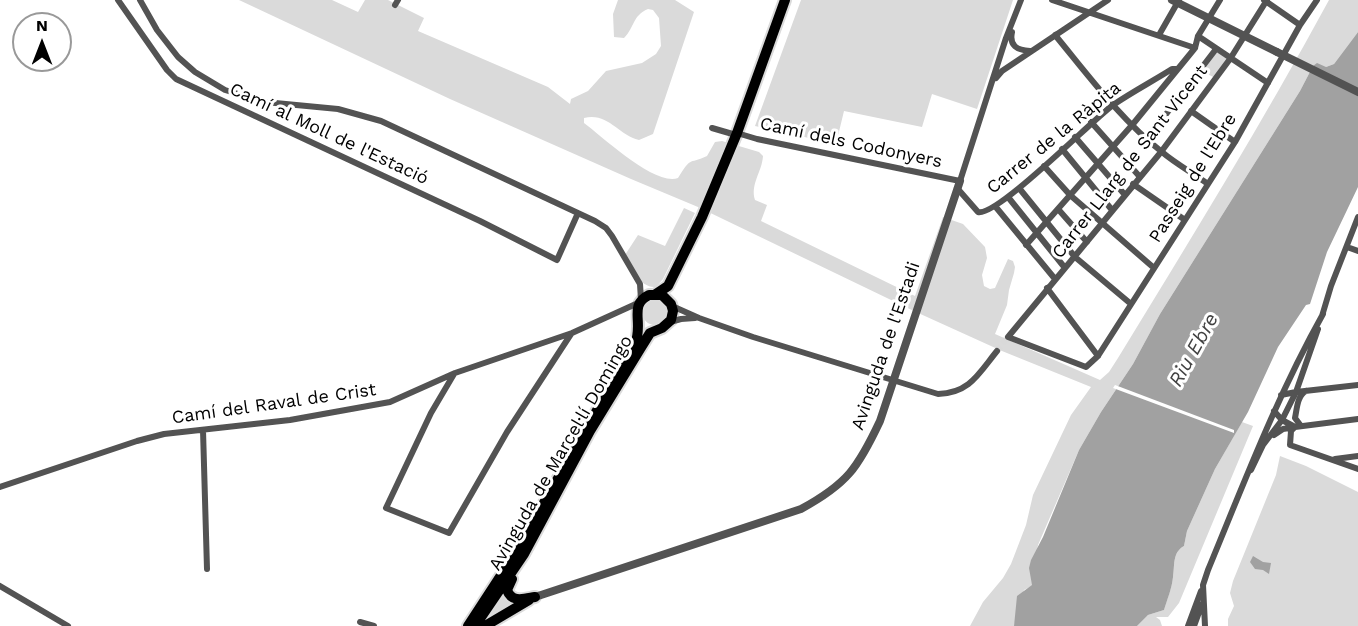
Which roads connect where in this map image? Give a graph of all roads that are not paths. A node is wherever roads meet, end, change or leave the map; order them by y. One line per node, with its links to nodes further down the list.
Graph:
1 (118, 0): 55 (street, Camí al Moll de l'Estació)
2 (140, 0): 55 (street)
3 (785, 0): 34 (main road)
4 (1021, 0): 11 (street, Avinguda de l'Estadi)
5 (1052, 0): 12 (street)
6 (1108, 0): 12 (street)
7 (1220, 0): 13 (street)
8 (1317, 0): 14 (street, Passeig de l'Ebre)
9 (1176, 1): 13 (street); 16 (street)
10 (1266, 1): 14 (street); 18 (street, Carrer Llarg de Sant Vicent)
11 (1017, 11): 21 (street); 23 (street, Avinguda de l'Estadi)
12 (1089, 12): 15 (street); 16 (street)
13 (1209, 17): 17 (street); 18 (street)
14 (1300, 25): 26 (street, Passeig de l'Ebre)
15 (1055, 35): 21 (street); 29 (street)
16 (1159, 35): 19 (street)
17 (1198, 36): 19 (street); 20 (street)
18 (1244, 36): 22 (street, Carrer Llarg de Sant Vicent); 27 (street, bridge)
19 (1196, 48): 25 (street)
20 (1216, 49): 22 (street); 36 (street)
21 (1031, 51): 24 (street)
22 (1230, 59): 26 (street); 30 (street, Carrer Llarg de Sant Vicent)
23 (999, 61): 24 (street); 28 (street, Avinguda de l'Estadi)
24 (1005, 69): 28 (street)
25 (1177, 69): 29 (street, Carrer de la Ràpita); 32 (street)
26 (1268, 83): 37 (street, Passeig de l'Ebre)
27 (1358, 92)
28 (990, 93): 45 (street, Avinguda de l'Estadi)
29 (1114, 104): 31 (street, Carrer de la Ràpita); 32 (street)
30 (1191, 111): 37 (street); 40 (street, Carrer Llarg de Sant Vicent)
31 (1091, 122): 35 (street, Carrer de la Ràpita); 38 (street)
32 (1133, 124): 36 (street); 38 (street)
33 (712, 128): 34 (street, Camí dels Codonyers)
34 (736, 134): 45 (street, Camí dels Codonyers); 71 (main road)
35 (1075, 137): 39 (street, Carrer de la Ràpita); 41 (street)
36 (1147, 139): 40 (street)
37 (1235, 142): 47 (street, Passeig de l'Ebre)
38 (1112, 147): 41 (street); 44 (street)
39 (1062, 149): 42 (street, Carrer de la Ràpita); 43 (street)
40 (1161, 152): 44 (street, Carrer Llarg de Sant Vicent); 47 (street)
41 (1098, 163): 43 (street); 50 (street)
42 (1044, 166): 48 (street, Carrer de la Ràpita); 49 (street)
43 (1085, 177): 49 (street); 54 (street)
44 (1140, 177): 46 (street, Carrer Llarg de Sant Vicent)
45 (958, 184): 52 (street, Carrer de la Ràpita); 89 (street, Avinguda de l'Estadi)
46 (1133, 184): 50 (street, Carrer Llarg de Sant Vicent); 57 (street)
47 (1208, 184): 57 (street, Passeig de l'Ebre)
48 (1019, 188): 51 (street, Carrer de la Ràpita); 58 (street)
49 (1070, 195): 53 (street); 59 (street)
50 (1125, 195): 54 (street, Carrer Llarg de Sant Vicent)
51 (1008, 197): 52 (street, Carrer de la Ràpita); 60 (street)
52 (995, 206): 63 (street)
53 (1058, 209): 58 (street); 62 (street)
54 (1112, 210): 59 (street, Carrer Llarg de Sant Vicent)
55 (578, 213): 70 (street)
56 (1358, 217): 61 (street)
57 (1185, 220): 68 (street, Passeig de l'Ebre)
58 (1047, 222): 60 (street); 66 (street)
59 (1102, 223): 62 (street, Carrer Llarg de Sant Vicent); 68 (street)
60 (1038, 234): 63 (street); 67 (street)
61 (1355, 234): 64 (street)
62 (1087, 242): 66 (street, Carrer Llarg de Sant Vicent)
63 (1026, 245): 69 (street)
64 (1347, 247): 65 (street); 78 (street)
65 (1358, 251)
66 (1075, 257): 67 (street, Carrer Llarg de Sant Vicent); 76 (street)
67 (1065, 268): 69 (street, Carrer Llarg de Sant Vicent)
68 (1154, 268): 76 (street, Passeig de l'Ebre)
69 (1055, 279): 72 (street, Carrer Llarg de Sant Vicent)
70 (640, 284): 73 (street); 74 (street)
71 (668, 286): 73 (main road); 75 (main road)
72 (1047, 288): 85 (street); 86 (street, Carrer Llarg de Sant Vicent)
73 (655, 294): 74 (main road); 75 (main road)
74 (640, 302): 77 (street, Camí del Raval de Crist); 80 (main road)
75 (671, 304): 79 (street); 81 (main road)
76 (1131, 304): 85 (street, Passeig de l'Ebre)
77 (616, 314): 80 (street); 83 (street, Camí del Raval de Crist)
78 (1323, 314): 88 (street); 93 (street)
79 (699, 318): 81 (street); 89 (street)
80 (639, 320): 82 (main road); 114 (main road)
81 (668, 323): 82 (main road)
82 (657, 329): 105 (main road, Avinguda de Marcel·lí Domingo)
83 (572, 333): 87 (street, Camí del Raval de Crist); 87 (street)
84 (997, 351): 89 (street)
85 (1098, 356): 86 (street, Passeig de l'Ebre)
86 (1086, 367)
87 (455, 373): 98 (street, Camí del Raval de Crist)
88 (1300, 381): 91 (street); 92 (street)
89 (893, 382): 109 (street, Avinguda de l'Estadi)
90 (1358, 385): 91 (street)
91 (1307, 390): 92 (street); 97 (street)
92 (1296, 392): 93 (street); 96 (street)
93 (1281, 396): 94 (street)
94 (1274, 411): 96 (street); 103 (street)
95 (1358, 419): 97 (street)
96 (1282, 420): 97 (street); 101 (street)
97 (1298, 427): 100 (street); 101 (street)
98 (203, 430): 104 (street, Camí del Raval de Crist); 106 (street)
99 (1358, 456): 100 (street)
100 (1331, 459): 102 (street)
101 (1256, 463): 103 (street)
102 (1358, 469)
103 (1248, 476): 107 (street)
104 (0, 487)
105 (524, 554): 109 (main road); 115 (main road, Avinguda de Marcel·lí Domingo)
106 (207, 569)
107 (1203, 585): 110 (street); 117 (street)
108 (0, 586): 112 (street)
109 (535, 597): 116 (main road)
110 (1203, 598): 118 (street); 119 (street)
111 (360, 621): 113 (street)
112 (68, 626)
113 (374, 626)
114 (468, 626)
115 (475, 626)
116 (485, 626)
117 (1188, 626)
118 (1194, 626): 119 (street)
119 (1203, 626)

